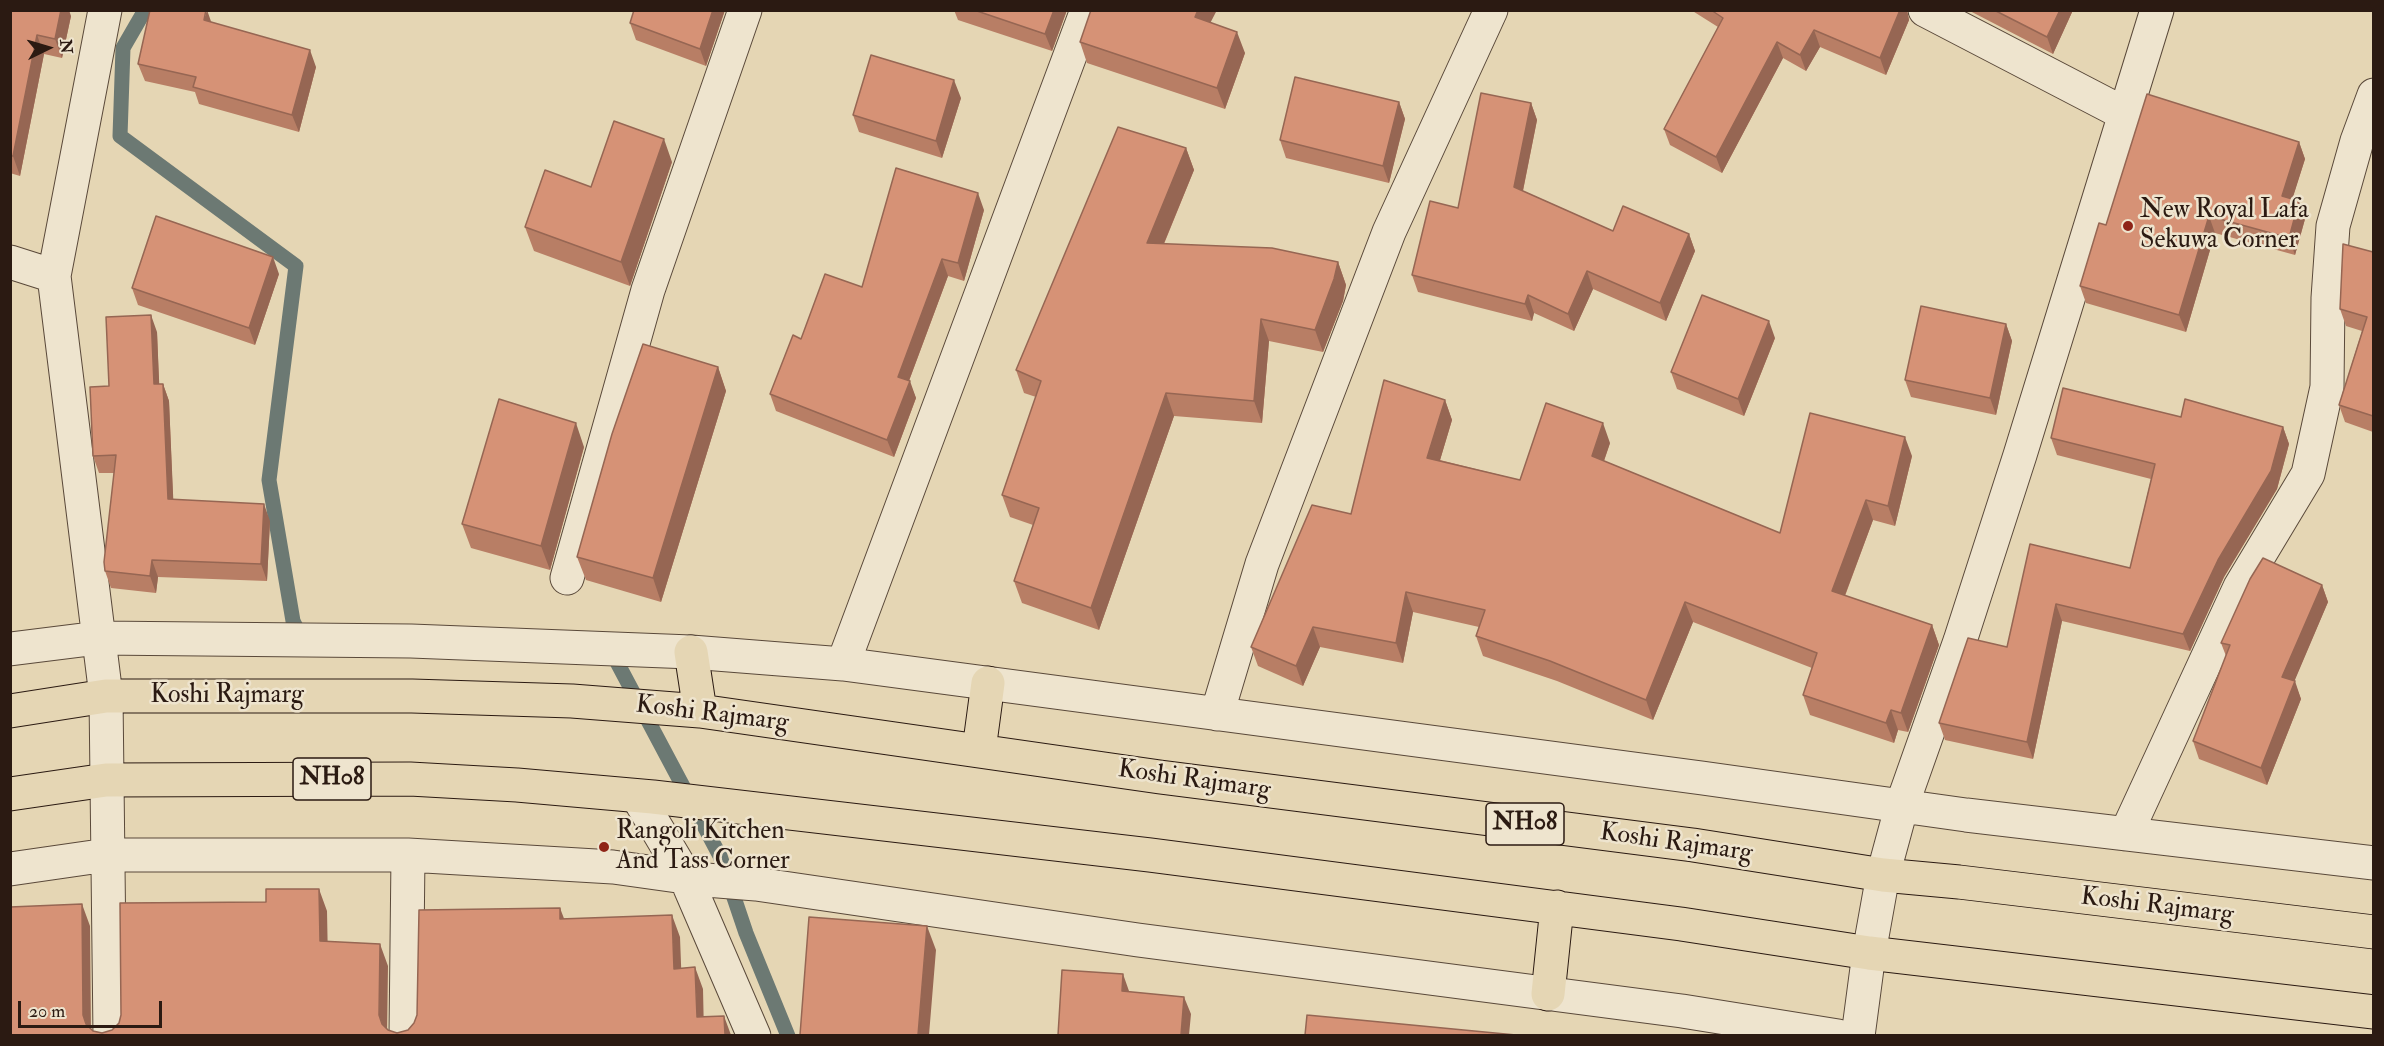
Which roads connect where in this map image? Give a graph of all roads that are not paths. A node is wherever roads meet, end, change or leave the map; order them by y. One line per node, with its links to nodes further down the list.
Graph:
1 (105, 10): 10 (street)
2 (745, 10): 11 (street)
3 (1087, 10): 15 (street)
4 (1491, 10): 20 (street)
5 (1925, 10): 8 (street)
6 (2157, 10): 8 (street)
7 (2373, 94): 26 (street)
8 (2125, 114): 25 (street)
9 (10, 262): 10 (street)
10 (54, 276): 12 (street)
11 (567, 578)
12 (98, 638): 13 (street); 14 (street); 17 (street)
13 (10, 649)
14 (691, 652): 15 (street); 19 (main road)
15 (843, 664): 16 (street)
16 (988, 683): 20 (street); 21 (main road)
17 (106, 696): 18 (main road, Koshi Rajmarg / NH08); 19 (main road, Koshi Rajmarg / NH08); 22 (street)
18 (10, 711)
19 (689, 711): 21 (main road, Koshi Rajmarg / NH08)
20 (1217, 714): 25 (street)
21 (979, 750): 31 (main road, Koshi Rajmarg / NH08)
22 (106, 780): 23 (main road, NH08); 24 (main road, NH08); 27 (street)
23 (10, 794)
24 (646, 797): 32 (street); 33 (main road, NH08)
25 (1902, 805): 26 (street); 31 (street)
26 (2126, 834): 29 (street)
27 (107, 855): 28 (street); 30 (street); 39 (street)
28 (408, 855): 32 (street); 40 (street)
29 (2373, 863)
30 (10, 869)
31 (1883, 875): 34 (main road, Koshi Rajmarg / NH08); 35 (street)
32 (695, 878): 36 (street); 41 (street)
33 (1557, 907): 35 (main road, NH08); 36 (main road)
34 (2373, 932)
35 (1869, 953): 37 (main road, NH08); 43 (street)
36 (1548, 994): 38 (street)
37 (2373, 1012)
38 (1681, 1023): 42 (street)
39 (110, 1035)
40 (406, 1035)
41 (753, 1035)
42 (1838, 1035)
43 (1858, 1035)

